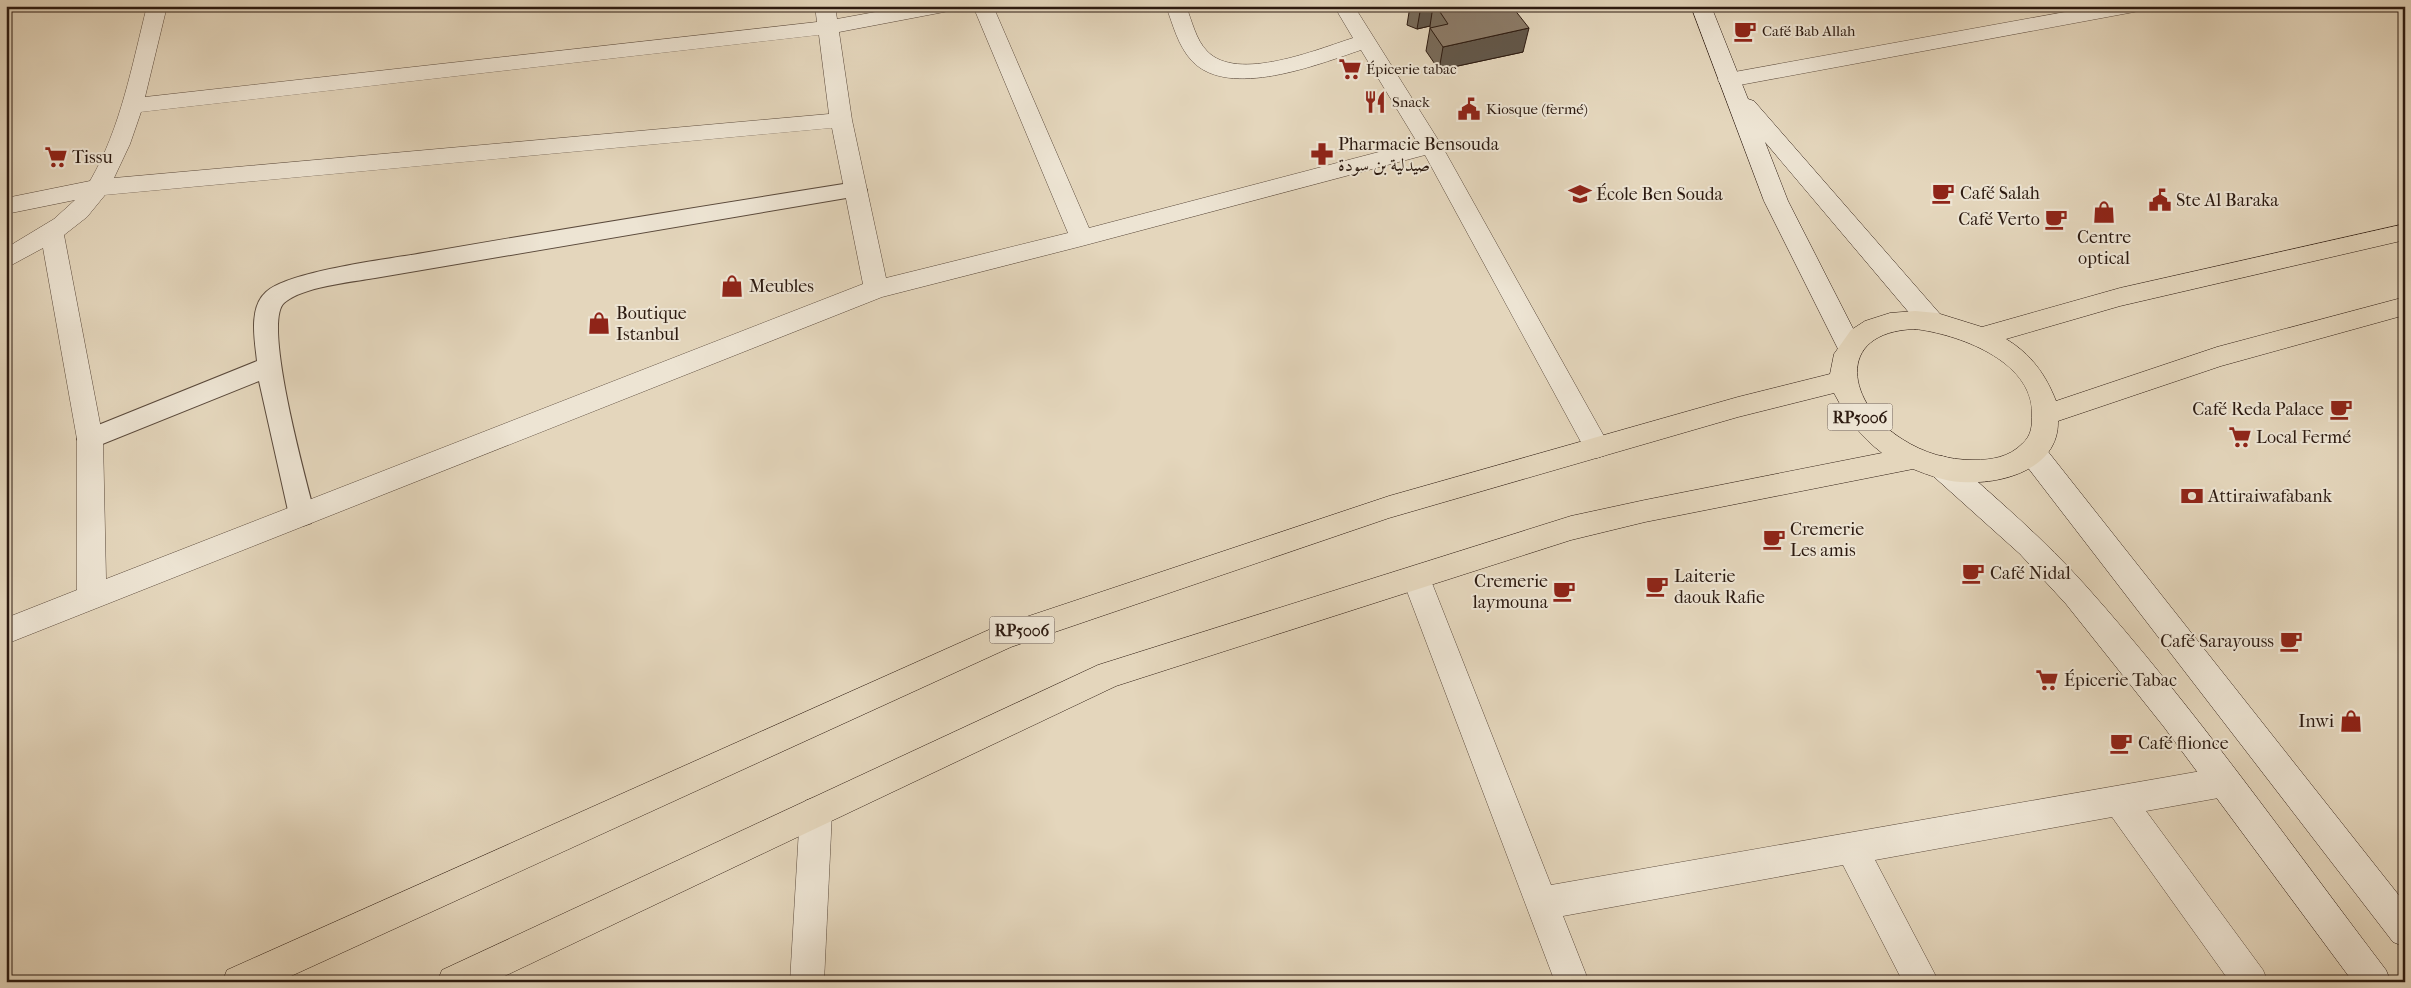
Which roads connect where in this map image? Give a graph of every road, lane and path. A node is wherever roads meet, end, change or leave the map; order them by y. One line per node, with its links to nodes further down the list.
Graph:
1 (157, 6): 12 (street)
2 (944, 6): 9 (street)
3 (983, 6): 20 (street)
4 (1176, 6): 10 (street)
5 (1344, 6): 10 (street)
6 (1701, 6): 11 (street)
7 (2134, 6): 8 (street)
8 (2057, 12): 11 (street)
9 (827, 17): 12 (street); 13 (street)
10 (1366, 41): 14 (street)
11 (1732, 86): 24 (street); 26 (street)
12 (131, 106): 15 (street)
13 (841, 120): 15 (street); 16 (street)
14 (1432, 146): 20 (street); 31 (street)
15 (96, 188): 17 (street); 18 (street)
16 (856, 190): 22 (street); 27 (lane)
17 (6, 206)
18 (52, 232): 21 (street); 30 (street)
19 (2405, 232): 25 (main road)
20 (1082, 238): 22 (street)
21 (6, 259)
22 (876, 289): 34 (street)
23 (2405, 306): 29 (main road)
24 (1931, 321): 25 (main road, RP5006); 26 (main road, RP5006)
25 (1982, 337): 29 (main road, RP5006)
26 (1850, 348): 28 (main road, RP5006)
27 (268, 367): 30 (lane); 34 (lane)
28 (1843, 381): 31 (main road, RP5006); 33 (main road, RP5006)
29 (2046, 415): 32 (main road, RP5006)
30 (90, 439): 36 (street)
31 (1597, 447): 44 (main road, RP5006)
32 (2032, 452): 33 (main road, RP5006); 43 (street)
33 (1928, 462): 35 (main road, RP5006); 38 (street)
34 (302, 515): 36 (street)
35 (1416, 578): 40 (main road, RP5006); 42 (street)
36 (92, 598): 37 (street)
37 (6, 631)
38 (2224, 782): 39 (street); 50 (street)
39 (2118, 801): 41 (street); 49 (street)
40 (816, 812): 45 (main road, RP5006); 46 (street)
41 (1851, 848): 42 (street); 48 (street)
42 (1542, 903): 47 (street)
43 (2405, 930)
44 (239, 982)
45 (454, 982)
46 (807, 982)
47 (1572, 982)
48 (1922, 982)
49 (2251, 982)
50 (2374, 982)

